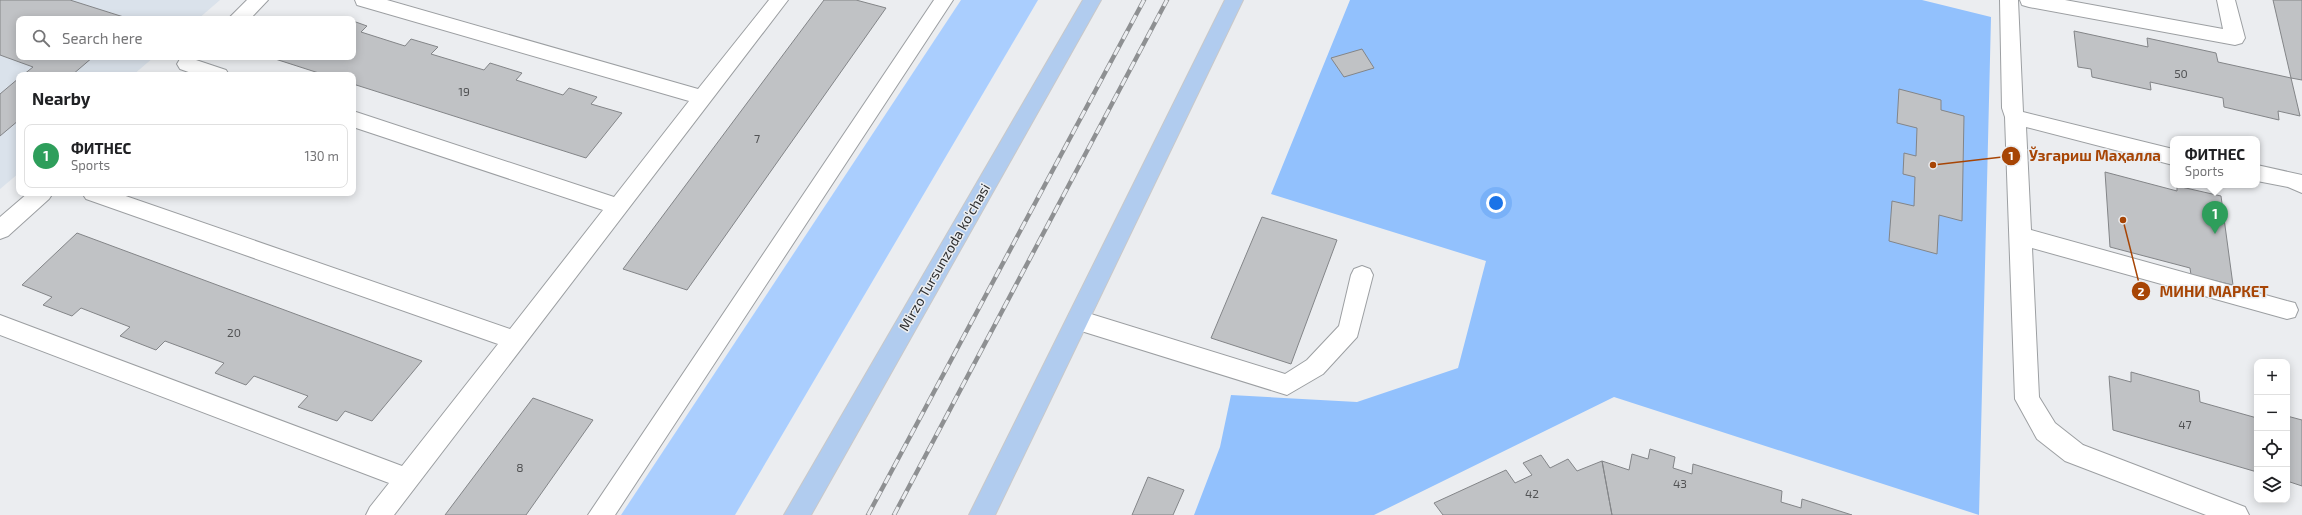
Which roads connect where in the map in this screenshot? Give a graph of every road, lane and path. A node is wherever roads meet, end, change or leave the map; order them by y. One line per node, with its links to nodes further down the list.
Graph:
1 (258, 0): 11 (street)
2 (364, 0): 14 (street)
3 (779, 0): 14 (street)
4 (944, 0): 32 (street)
5 (1092, 0): 33 (main road, Mirzo Tursunzoda ko'chasi)
6 (1234, 0): 27 (main road)
7 (2009, 0): 15 (street)
8 (2029, 0): 10 (street)
9 (2226, 0): 10 (street)
10 (2103, 6)
11 (241, 16)
12 (186, 65): 13 (street)
13 (209, 72)
14 (703, 98): 22 (street)
15 (2015, 117): 17 (street); 24 (street)
16 (356, 120): 22 (street)
17 (2170, 156)
18 (2260, 174): 19 (street)
19 (2302, 186)
20 (39, 196): 23 (street)
21 (102, 196): 29 (street)
22 (618, 207): 29 (street)
23 (0, 230)
24 (2020, 236): 26 (street); 35 (street)
25 (1362, 275): 27 (street)
26 (2287, 310)
27 (1078, 320): 34 (main road)
28 (0, 325): 30 (street)
29 (514, 340): 30 (street)
30 (406, 479): 31 (street)
31 (379, 515)
32 (602, 515)
33 (797, 515)
34 (982, 515)
35 (2236, 515)

